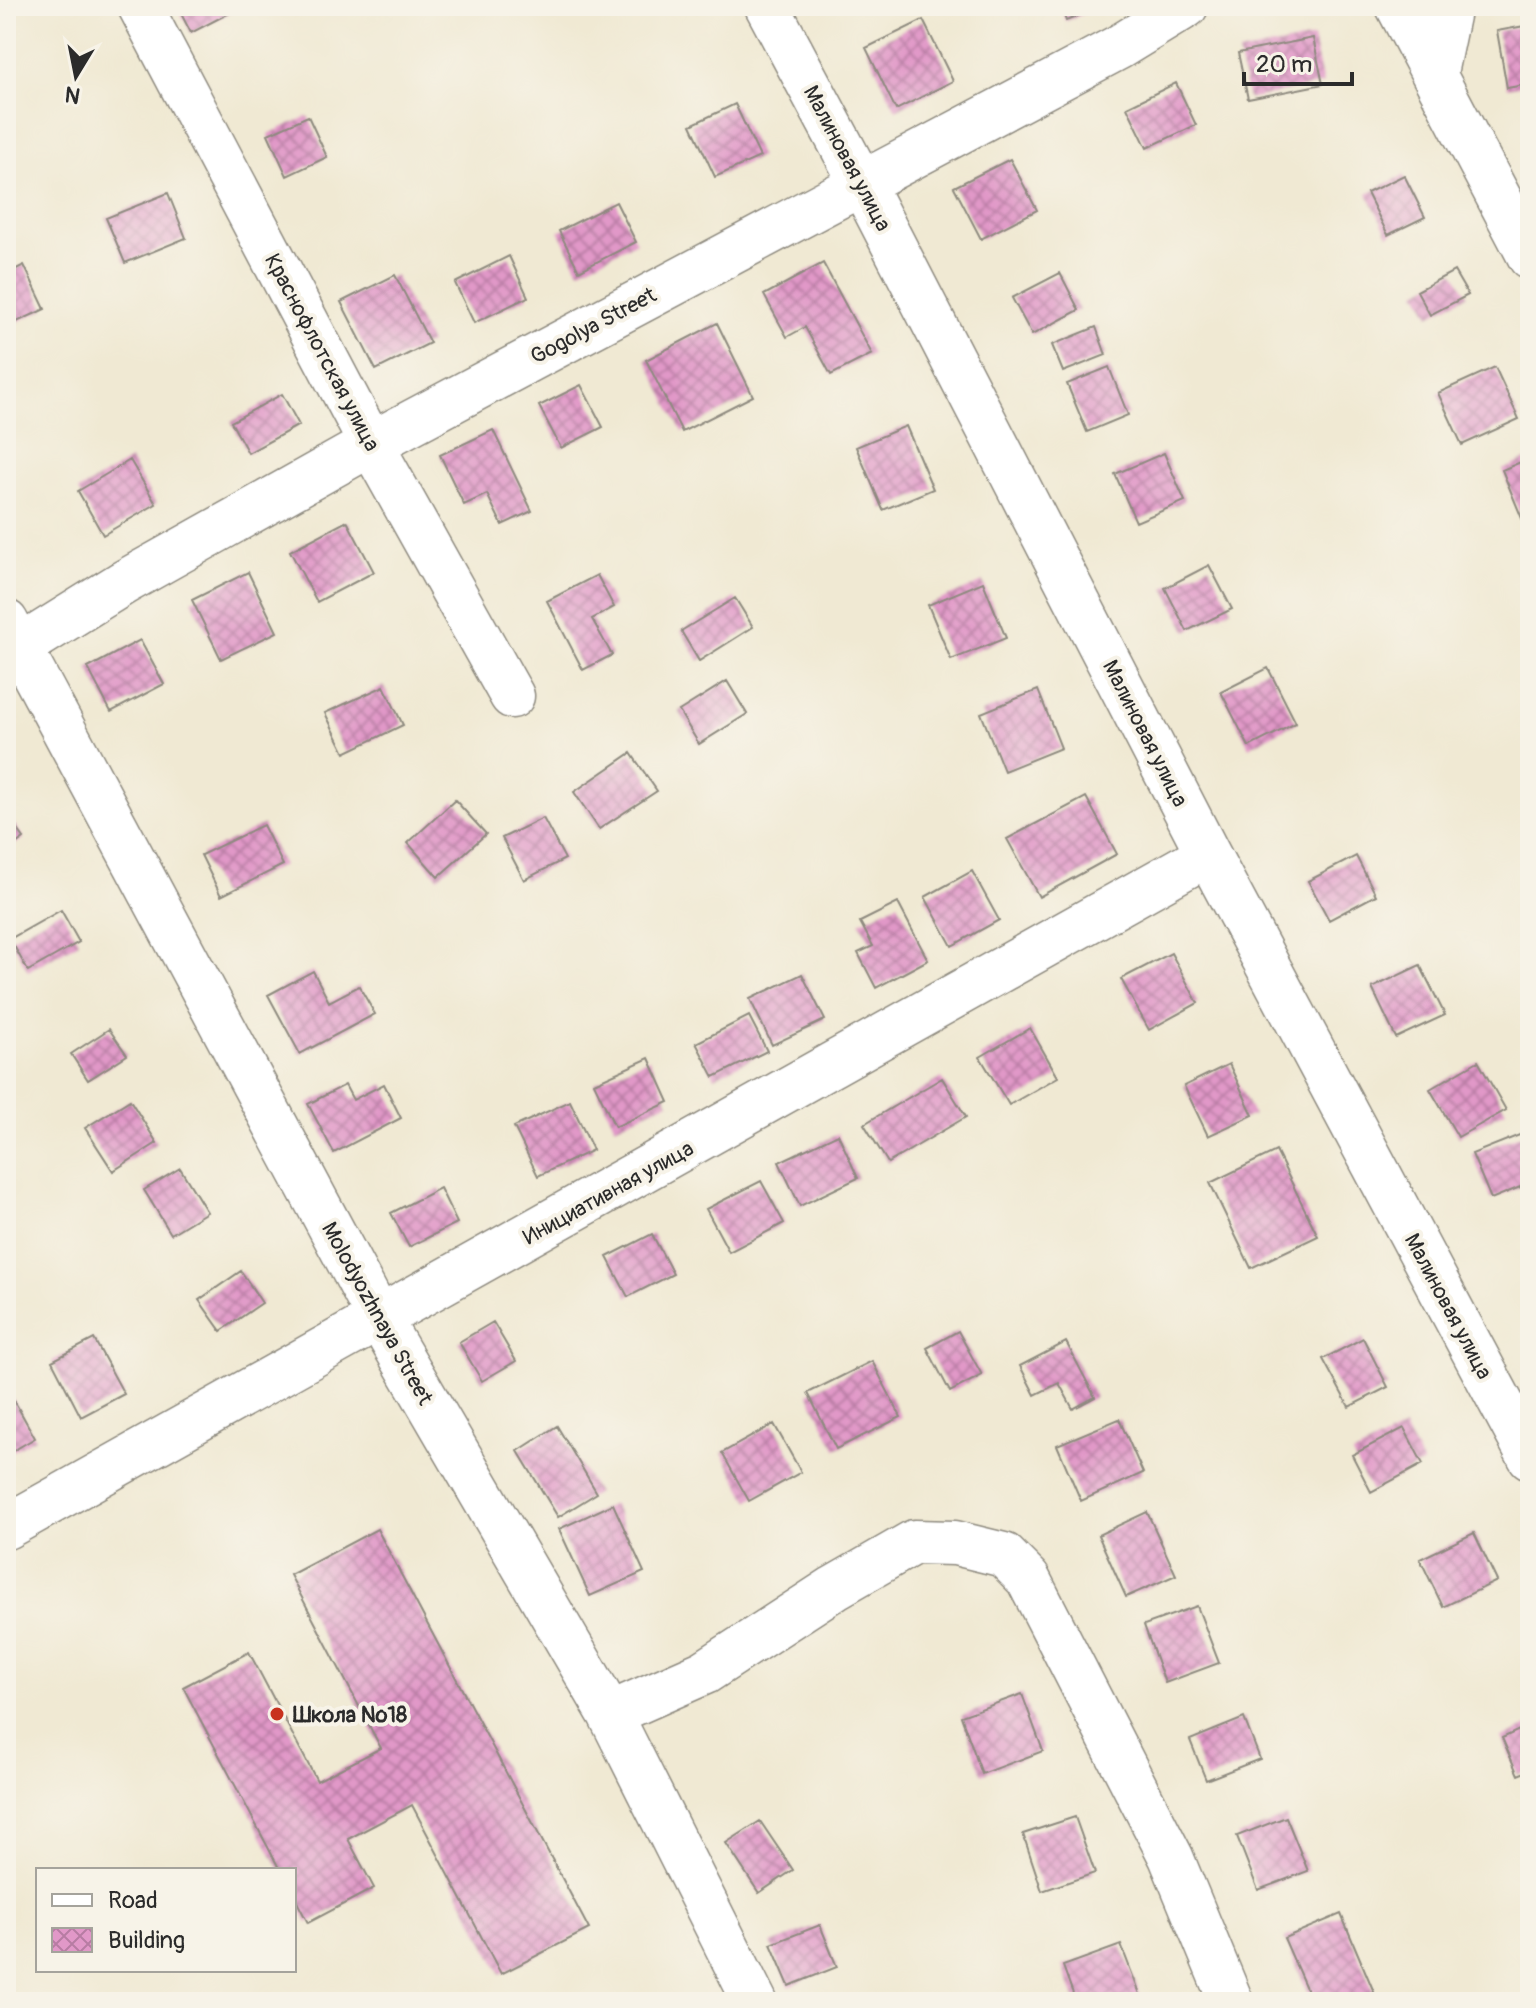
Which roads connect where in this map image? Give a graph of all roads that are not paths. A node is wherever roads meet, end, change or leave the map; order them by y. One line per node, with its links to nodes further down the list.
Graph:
1 (140, 6): 9 (street, Краснофлотская улица)
2 (767, 6): 7 (street, Малиновая улица)
3 (1186, 6): 7 (street, Gogolya Street)
4 (1398, 6): 6 (street)
5 (1449, 6): 6 (street)
6 (1435, 73): 8 (street)
7 (861, 182): 9 (street, Gogolya Street); 12 (street, Малиновая улица)
8 (1530, 257)
9 (371, 444): 10 (street, Gogolya Street); 11 (street, Краснофлотская улица)
10 (10, 642): 13 (street, Molodyozhnaya Street)
11 (512, 696)
12 (1208, 854): 13 (street, Инициативная улица); 14 (street, Малиновая улица)
13 (380, 1320): 15 (street, Инициативная улица); 16 (street, Molodyozhnaya Street)
14 (1530, 1457)
15 (6, 1527)
16 (610, 1714): 17 (street, Molodyozhnaya Street); 18 (street)
17 (755, 2002)
18 (1231, 2002)

